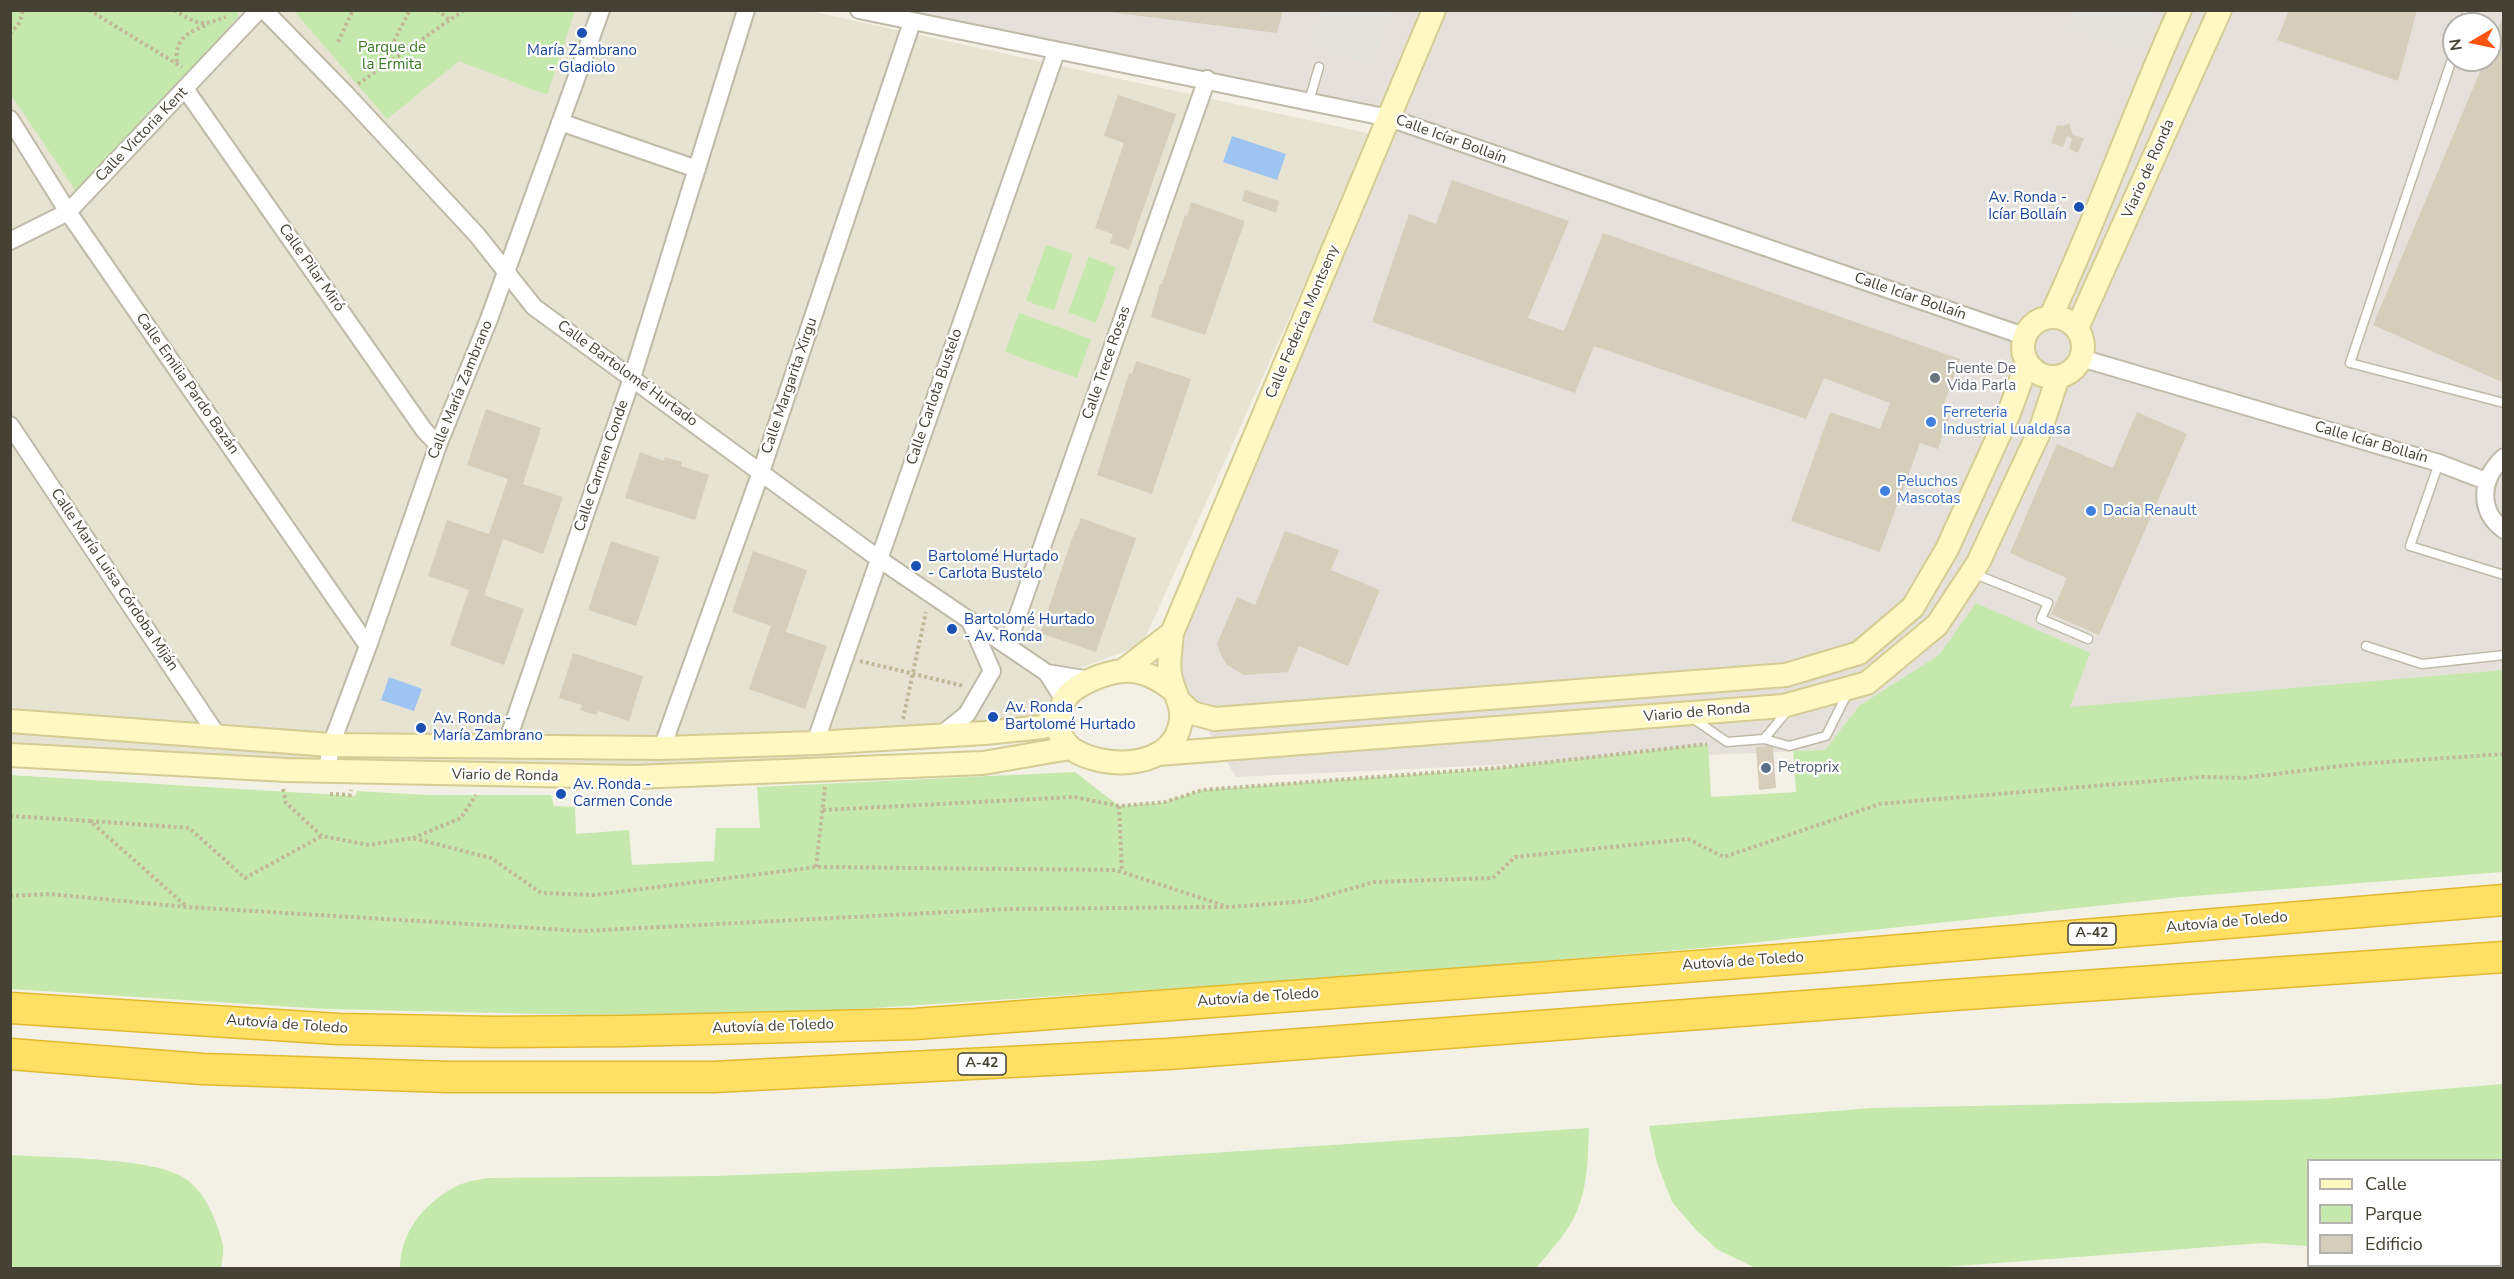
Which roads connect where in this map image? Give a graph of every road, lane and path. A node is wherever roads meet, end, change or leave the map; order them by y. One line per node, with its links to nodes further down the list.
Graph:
1 (23, 10): 20 (path)
2 (89, 10): 23 (path)
3 (174, 10): 19 (path)
4 (259, 10): 28 (street, Calle Victoria Kent)
5 (264, 10): 29 (street, Calle Bartolomé Hurtado)
6 (353, 10): 21 (path)
7 (410, 10): 25 (path)
8 (437, 10): 17 (path)
9 (464, 10): 17 (path)
10 (601, 10): 33 (street, Calle María Zambrano)
11 (746, 10): 34 (street, Calle Carmen Conde)
12 (859, 10): 18 (street, Calle Icíar Bollaín)
13 (1434, 10): 31 (main road, Calle Federica Montseny)
14 (2180, 10): 38 (main road)
15 (2220, 10): 39 (main road, Viario de Ronda)
16 (230, 16): 19 (path)
17 (450, 20): 25 (path)
18 (912, 22): 22 (street, Calle Icíar Bollaín); 50 (street, Calle Margarita Xirgu)
19 (207, 25): 23 (path)
20 (10, 34)
21 (338, 42)
22 (1056, 52): 27 (street, Calle Icíar Bollaín); 53 (street, Calle Carlota Bustelo)
23 (177, 63): 28 (path)
24 (1319, 67): 30 (lane)
25 (379, 70): 29 (path)
26 (2448, 72): 45 (lane)
27 (1207, 80): 30 (street, Calle Icíar Bollaín); 61 (street, Calle Trece Rosas)
28 (191, 84): 35 (street, Calle Victoria Kent); 47 (street, Calle Pilar Miró)
29 (345, 93): 37 (street, Calle Bartolomé Hurtado)
30 (1309, 101): 31 (street, Calle Icíar Bollaín)
31 (1389, 118): 40 (street, Calle Icíar Bollaín); 58 (main road, Calle Federica Montseny)
32 (10, 119): 35 (street, Calle Emilia Pardo Bazán)
33 (560, 122): 34 (street); 37 (street, Calle María Zambrano)
34 (697, 169): 44 (street, Calle Carmen Conde)
35 (68, 212): 36 (street, Calle Victoria Kent); 60 (street, Calle Emilia Pardo Bazán)
36 (10, 241)
37 (506, 272): 44 (street, Calle Bartolomé Hurtado); 47 (street, Calle María Zambrano)
38 (2051, 316): 39 (main road); 40 (main road)
39 (2077, 328): 41 (main road)
40 (2024, 336): 42 (main road)
41 (2081, 358): 43 (main road); 49 (street, Calle Icíar Bollaín)
42 (2027, 363): 43 (main road); 71 (main road, Viario de Ronda)
43 (2058, 377): 54 (main road, Viario de Ronda)
44 (632, 378): 50 (street, Calle Bartolomé Hurtado); 83 (street, Calle Carmen Conde)
45 (2504, 403)
46 (10, 425): 76 (street, Calle María Luisa Córdoba Miján)
47 (438, 445): 60 (street, Calle María Zambrano)
48 (2504, 458): 51 (street)
49 (2439, 463): 51 (street, Calle Icíar Bollaín); 55 (lane)
50 (761, 472): 53 (street, Calle Bartolomé Hurtado); 84 (street, Calle Margarita Xirgu)
51 (2486, 481): 52 (street)
52 (2504, 530)
53 (879, 559): 56 (street, Calle Bartolomé Hurtado); 64 (street, Calle Carlota Bustelo)
54 (1972, 573): 59 (lane); 69 (main road, Viario de Ronda)
55 (2504, 575)
56 (930, 593): 57 (street, Calle Bartolomé Hurtado); 66 (path)
57 (969, 620): 61 (street, Calle Bartolomé Hurtado); 70 (street)
58 (1172, 633): 65 (main road, Calle Federica Montseny); 71 (main road, Calle Federica Montseny)
59 (2088, 639)
60 (368, 646): 82 (street, Calle María Zambrano)
61 (1007, 646): 67 (street, Calle Bartolomé Hurtado)
62 (2367, 646): 63 (lane)
63 (2504, 655)
64 (845, 657): 66 (path); 81 (street, Calle Carlota Bustelo)
65 (1124, 670): 68 (main road); 71 (main road)
66 (912, 673): 70 (path); 78 (path)
67 (1047, 673): 68 (street, Calle Bartolomé Hurtado); 73 (street, Calle Bartolomé Hurtado)
68 (1090, 680): 73 (main road)
69 (1850, 687): 72 (main road, Viario de Ronda); 79 (lane)
70 (981, 690): 77 (street)
71 (1177, 696): 87 (main road)
72 (1794, 703): 74 (main road, Viario de Ronda); 79 (lane)
73 (1063, 705): 77 (main road, Viario de Ronda); 85 (main road)
74 (1685, 714): 80 (lane); 87 (main road, Viario de Ronda)
75 (10, 721): 76 (main road, Viario de Ronda)
76 (217, 735): 82 (main road, Viario de Ronda)
77 (941, 735): 78 (main road, Viario de Ronda)
78 (899, 738): 81 (main road, Viario de Ronda)
79 (1764, 738): 80 (lane)
80 (1728, 742): 95 (path)
81 (815, 743): 84 (main road, Viario de Ronda)
82 (331, 745): 83 (main road, Viario de Ronda); 93 (street, Calle María Zambrano)
83 (505, 748): 84 (main road, Viario de Ronda)
84 (662, 748)
85 (1070, 748): 87 (main road); 89 (main road, Viario de Ronda)
86 (14, 751): 92 (main road, Viario de Ronda)
87 (1158, 754)
88 (2504, 754): 106 (path)
89 (827, 769): 91 (main road, Viario de Ronda); 96 (path)
90 (354, 772): 91 (main road, Viario de Ronda); 93 (main road, Viario de Ronda); 93 (path)
91 (487, 776): 100 (path)
92 (284, 781): 93 (main road, Viario de Ronda); 94 (path); 99 (path)
93 (328, 783)
94 (294, 792)
95 (1119, 806): 96 (path); 102 (path)
96 (823, 810): 101 (path)
97 (10, 816): 98 (path)
98 (90, 821): 99 (path); 105 (path)
99 (322, 836): 100 (path)
100 (412, 838): 101 (path)
101 (816, 867): 102 (path)
102 (1122, 872): 106 (path)
103 (10, 896): 105 (path)
104 (2504, 900): 108 (highway, Autovía de Toledo / A-42)
105 (187, 907): 106 (path)
106 (1228, 907)
107 (2504, 957): 109 (highway, A-42)
108 (10, 1008)
109 (10, 1054)

